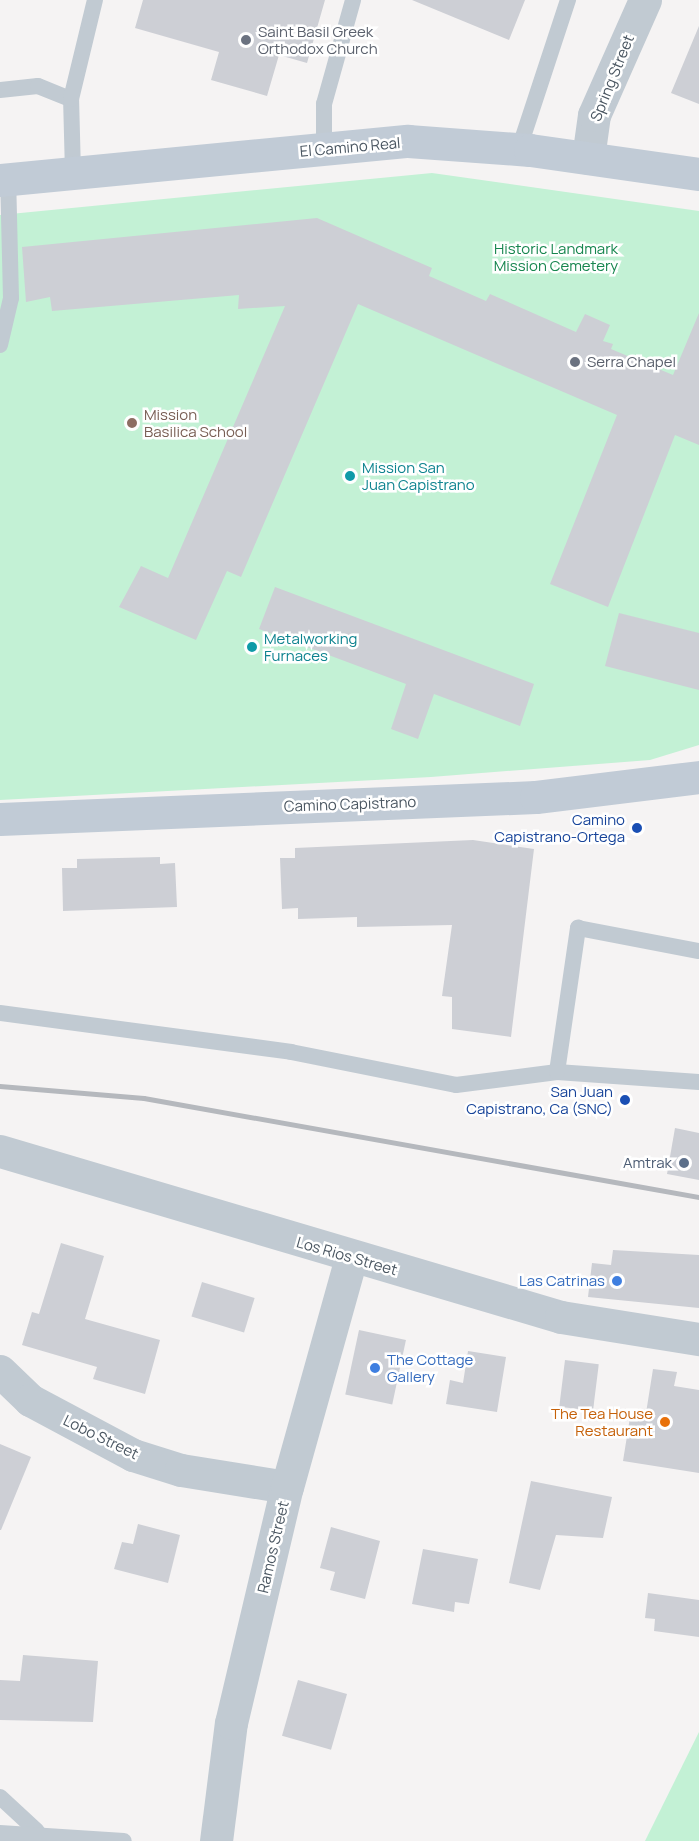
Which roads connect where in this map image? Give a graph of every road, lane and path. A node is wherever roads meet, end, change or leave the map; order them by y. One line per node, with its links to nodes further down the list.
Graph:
1 (95, 0): 6 (lane)
2 (353, 0): 8 (lane)
3 (568, 0): 7 (lane)
4 (645, 0): 9 (street, Spring Street)
5 (0, 90): 6 (lane)
6 (71, 99): 10 (lane)
7 (519, 148): 8 (street, El Camino Real); 9 (street, El Camino Real)
8 (324, 149): 10 (street, El Camino Real)
9 (588, 158): 11 (street, El Camino Real)
10 (73, 173): 12 (street, El Camino Real)
11 (699, 174)
12 (4, 179): 13 (lane)
13 (0, 345)
14 (699, 777): 15 (street, Camino Capistrano)
15 (0, 819)
16 (699, 951): 18 (lane)
17 (0, 1013): 18 (lane)
18 (557, 1072): 19 (lane)
19 (699, 1082)
20 (0, 1151): 21 (street, Los Rios Street)
21 (351, 1258): 22 (street, Los Rios Street); 24 (street, Ramos Street)
22 (699, 1339)
23 (0, 1371): 24 (street, Lobo Street)
24 (287, 1487): 29 (street, Ramos Street)
25 (0, 1797): 26 (lane)
26 (37, 1831): 27 (lane); 28 (lane)
27 (0, 1833)
28 (124, 1841)
29 (216, 1841)

